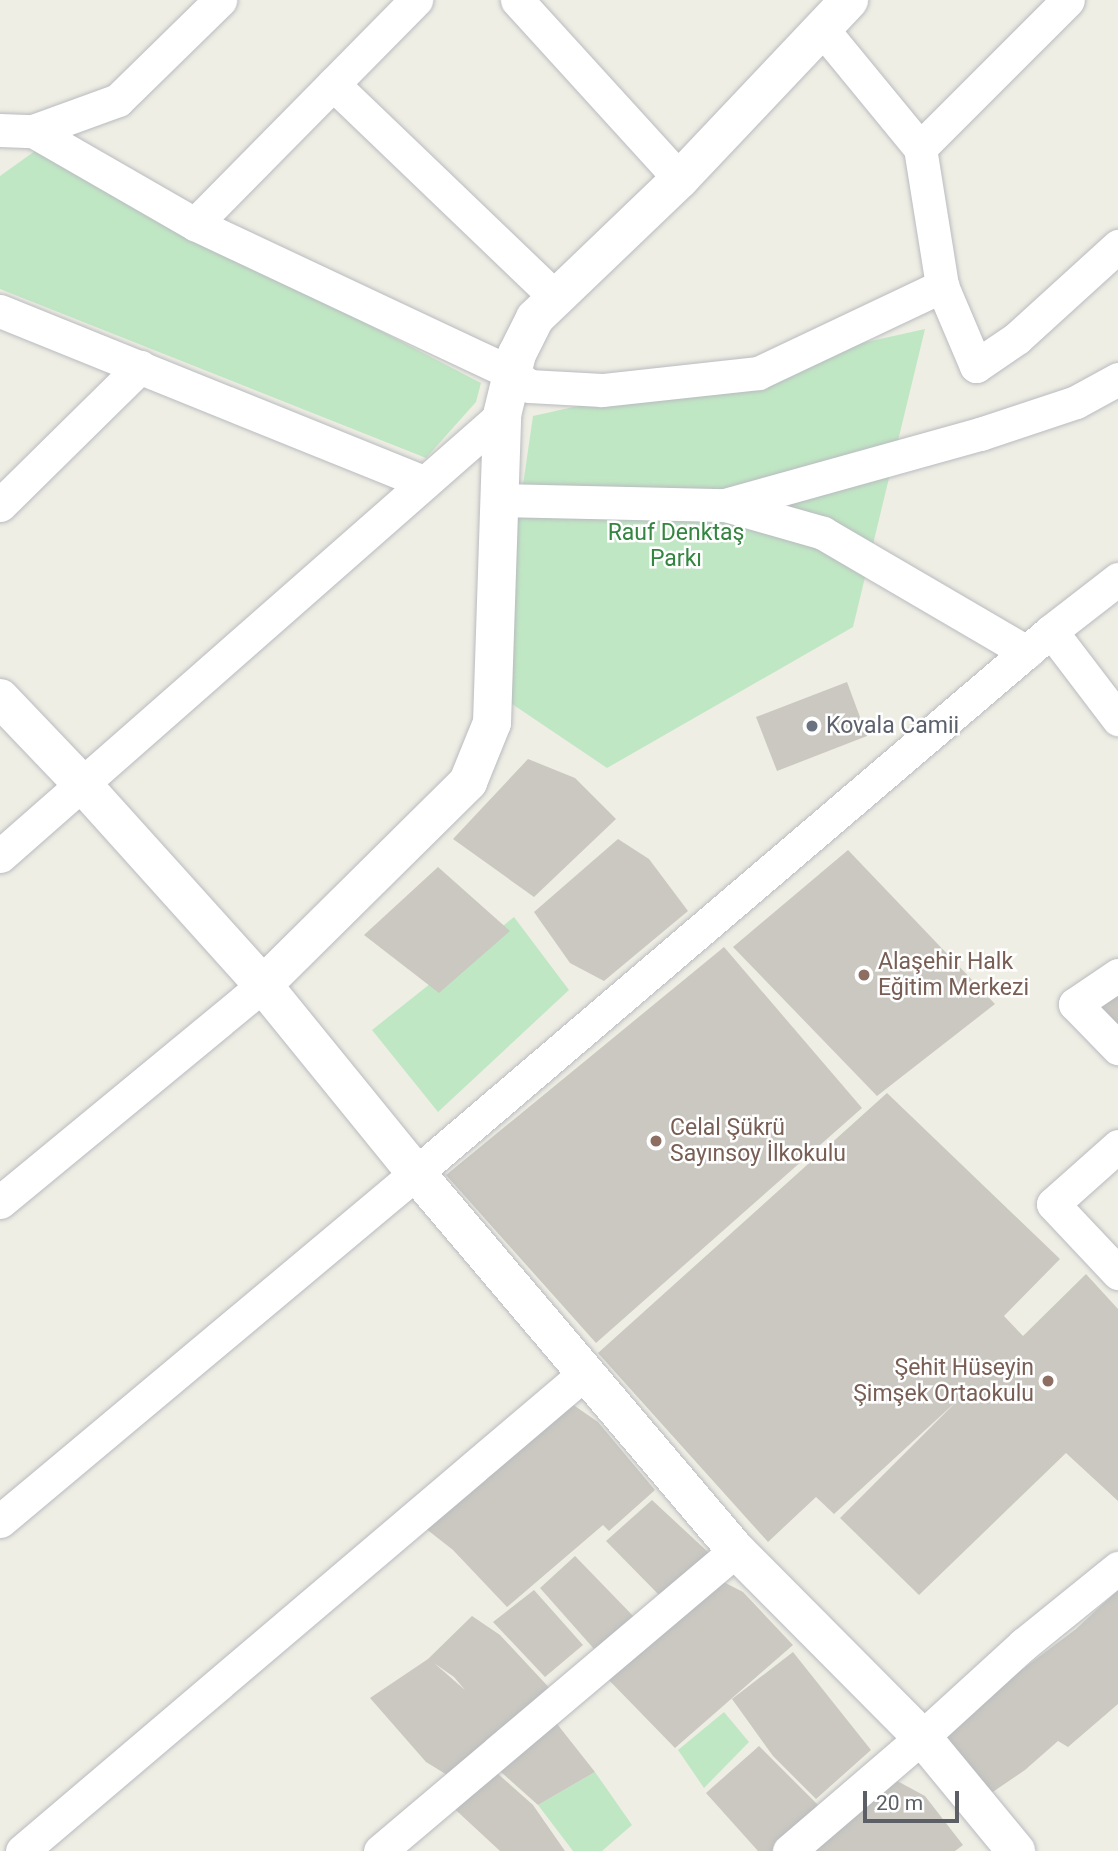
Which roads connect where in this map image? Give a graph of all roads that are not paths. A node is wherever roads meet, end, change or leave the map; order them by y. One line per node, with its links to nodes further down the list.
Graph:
1 (220, 0): 9 (street)
2 (416, 0): 7 (street)
3 (517, 0): 11 (street)
4 (849, 0): 6 (street)
5 (1068, 0): 10 (street)
6 (823, 30): 10 (street); 11 (street)
7 (333, 84): 12 (street); 15 (street)
8 (0, 130): 9 (street)
9 (33, 131): 12 (street)
10 (919, 148): 14 (street)
11 (680, 178): 15 (street)
12 (195, 225): 18 (street)
13 (1118, 246): 14 (street)
14 (942, 286): 18 (street)
15 (556, 298): 18 (street)
16 (0, 311): 17 (street)
17 (140, 367): 21 (street); 23 (street)
18 (512, 373): 20 (street)
19 (1118, 379): 24 (street)
20 (502, 415): 21 (street); 22 (street)
21 (425, 483): 29 (street)
22 (499, 500): 24 (street); 32 (street)
23 (0, 505)
24 (726, 505): 26 (street)
25 (1118, 579): 26 (street)
26 (1039, 641): 28 (street); 35 (street)
27 (0, 698): 29 (street)
28 (1118, 719)
29 (83, 785): 30 (street); 32 (street)
30 (0, 856)
31 (1118, 975): 33 (street)
32 (263, 985): 35 (street); 36 (street)
33 (1118, 1048)
34 (1118, 1146): 37 (street)
35 (416, 1173): 38 (street); 39 (street)
36 (0, 1202)
37 (1118, 1273)
38 (586, 1372): 40 (street); 43 (street)
39 (0, 1521)
40 (737, 1550): 42 (street); 44 (street)
41 (1118, 1568): 42 (street)
42 (922, 1738): 45 (street); 46 (street)
43 (22, 1851)
44 (380, 1851)
45 (789, 1851)
46 (1016, 1851)

